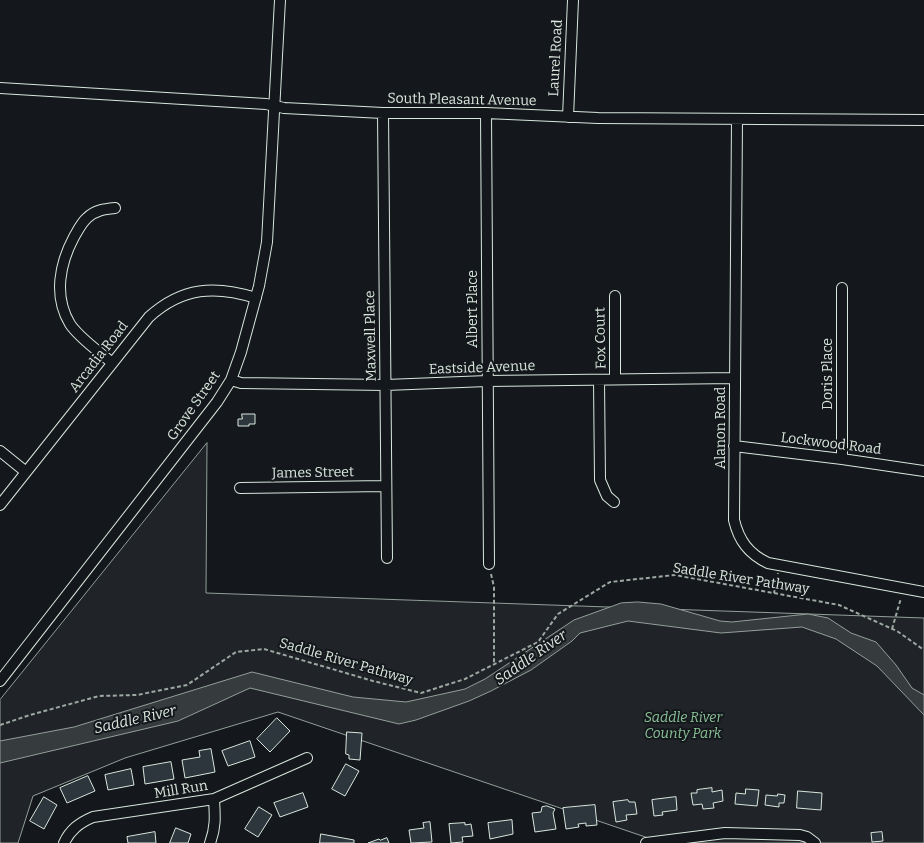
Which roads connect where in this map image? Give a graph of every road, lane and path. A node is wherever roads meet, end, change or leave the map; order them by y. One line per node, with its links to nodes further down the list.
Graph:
1 (280, 0): 4 (street, Grove Street)
2 (573, 0): 7 (street, Laurel Road)
3 (0, 88): 4 (street, South Pleasant Avenue)
4 (274, 106): 5 (street, South Pleasant Avenue); 13 (street, Grove Street)
5 (383, 113): 6 (street, South Pleasant Avenue); 20 (street, Maxwell Place)
6 (486, 114): 7 (street, South Pleasant Avenue); 19 (street, Albert Place)
7 (568, 117): 8 (street, South Pleasant Avenue)
8 (737, 120): 9 (street, South Pleasant Avenue); 15 (street, Alanon Road)
9 (924, 120)
10 (116, 208): 14 (street)
11 (842, 288): 23 (street, Doris Place)
12 (614, 296): 16 (street, Fox Court)
13 (256, 298): 14 (street, Arcadia Road); 17 (street, Grove Street)
14 (112, 362): 25 (street, Arcadia Road)
15 (735, 378): 16 (street, Eastside Avenue); 21 (street, Alanon Road)
16 (615, 379): 18 (street, Eastside Avenue)
17 (231, 380): 20 (street, Eastside Avenue); 39 (street, Grove Street)
18 (599, 380): 19 (street, Eastside Avenue); 28 (street)
19 (487, 381): 20 (street, Eastside Avenue); 31 (street, Albert Place)
20 (386, 386): 26 (street, Maxwell Place)
21 (734, 446): 23 (street, Lockwood Road); 32 (street, Alanon Road)
22 (0, 452): 25 (street)
23 (842, 459): 24 (street, Lockwood Road)
24 (924, 471)
25 (26, 472): 29 (street, Arcadia Road)
26 (385, 486): 27 (street, James Street); 30 (street, Maxwell Place)
27 (240, 488)
28 (614, 502)
29 (0, 505)
30 (387, 558)
31 (489, 564): 38 (path)
32 (779, 566): 33 (street, Alanon Road); 35 (path)
33 (902, 588): 34 (street, Alanon Road); 36 (path)
34 (924, 592)
35 (774, 593): 36 (path, Saddle River Pathway); 38 (path, Saddle River Pathway)
36 (892, 629): 37 (path, Saddle River Pathway)
37 (924, 650)
38 (494, 664): 40 (path, Saddle River Pathway)
39 (1, 677)
40 (0, 725)
41 (307, 758): 42 (street, Mill Run)
42 (214, 799): 44 (street, Mill Run); 45 (street)
43 (665, 842): 46 (street); 47 (street)
44 (64, 843)
45 (210, 843)
46 (646, 843)
47 (815, 843)

